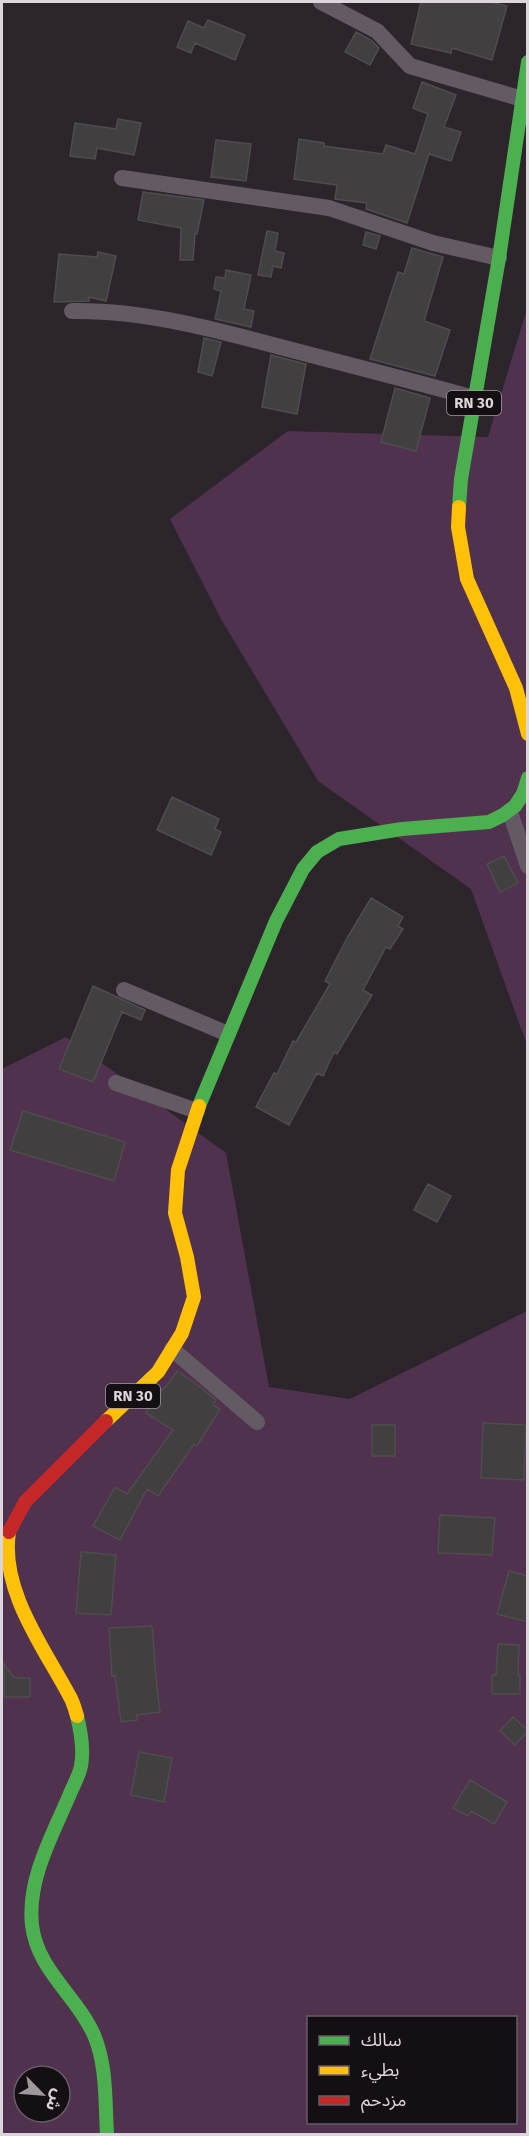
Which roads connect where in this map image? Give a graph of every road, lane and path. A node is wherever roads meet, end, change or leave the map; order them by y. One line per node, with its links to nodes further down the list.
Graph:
1 (321, 2): 3 (street)
2 (528, 62): 3 (main road, RN 30)
3 (522, 99): 5 (main road, RN 30)
4 (122, 178): 5 (street)
5 (499, 258): 7 (main road, RN 30)
6 (72, 311): 7 (street)
7 (474, 398): 8 (main road, RN 30)
8 (528, 735)
9 (528, 778): 10 (main road)
10 (510, 812): 11 (street); 13 (main road, RN 30)
11 (528, 866)
12 (124, 990): 13 (street)
13 (228, 1034): 15 (main road, RN 30)
14 (116, 1083): 15 (street)
15 (197, 1111): 16 (main road, RN 30)
16 (172, 1349): 17 (street); 18 (main road, RN 30)
17 (257, 1422)
18 (107, 2134)

